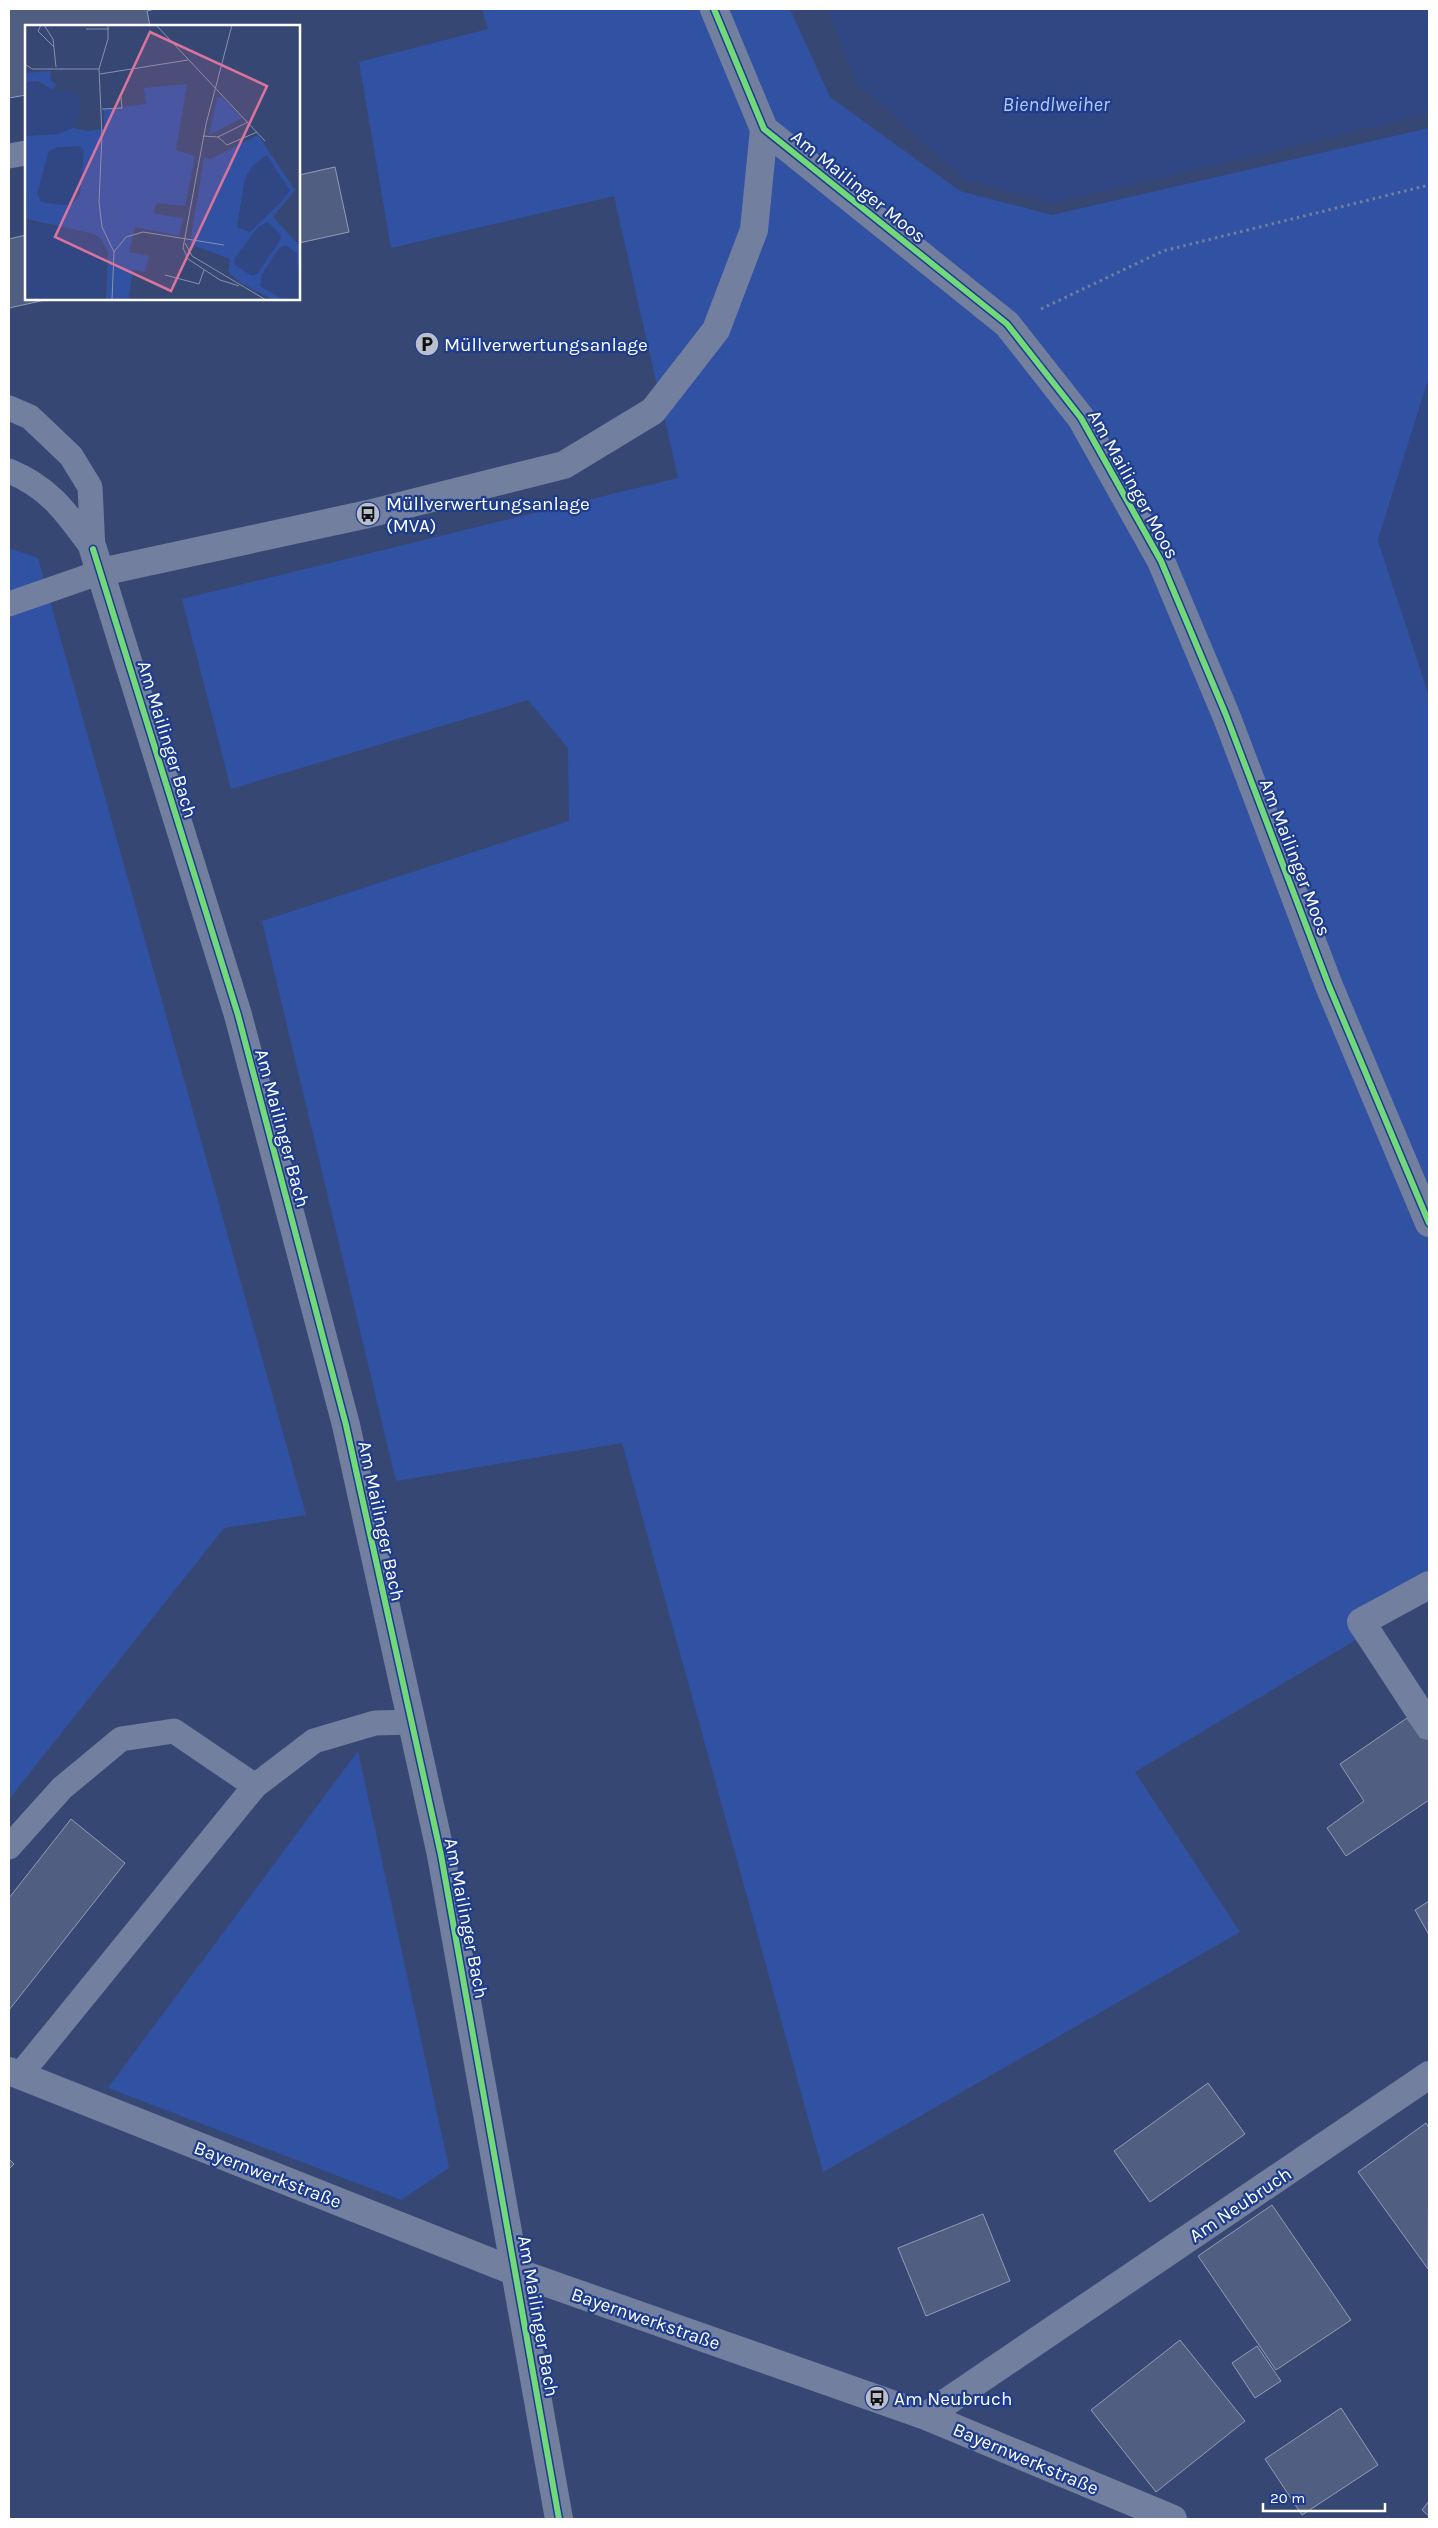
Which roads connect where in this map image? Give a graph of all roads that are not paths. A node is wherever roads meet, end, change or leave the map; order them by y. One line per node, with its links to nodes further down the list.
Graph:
1 (714, 9): 2 (street, Am Mailinger Moos)
2 (764, 129): 7 (street); 9 (street, Am Mailinger Moos)
3 (25, 153): 4 (lane)
4 (9, 156)
5 (9, 408): 7 (lane)
6 (9, 472): 7 (lane)
7 (97, 561): 8 (lane); 11 (street, Am Mailinger Bach)
8 (9, 604)
9 (1429, 1223)
10 (1429, 1585): 12 (street)
11 (412, 1722): 13 (lane); 17 (street, Am Mailinger Bach)
12 (1429, 1726)
13 (255, 1786): 14 (lane); 15 (lane)
14 (9, 1847)
15 (14, 2074): 17 (street, Bayernwerkstraße)
16 (1429, 2075): 18 (street, Am Neubruch)
17 (516, 2272): 18 (street, Bayernwerkstraße); 19 (street, Am Mailinger Bach)
18 (926, 2416): 20 (street, Bayernwerkstraße)
19 (560, 2519)
20 (1172, 2519)

